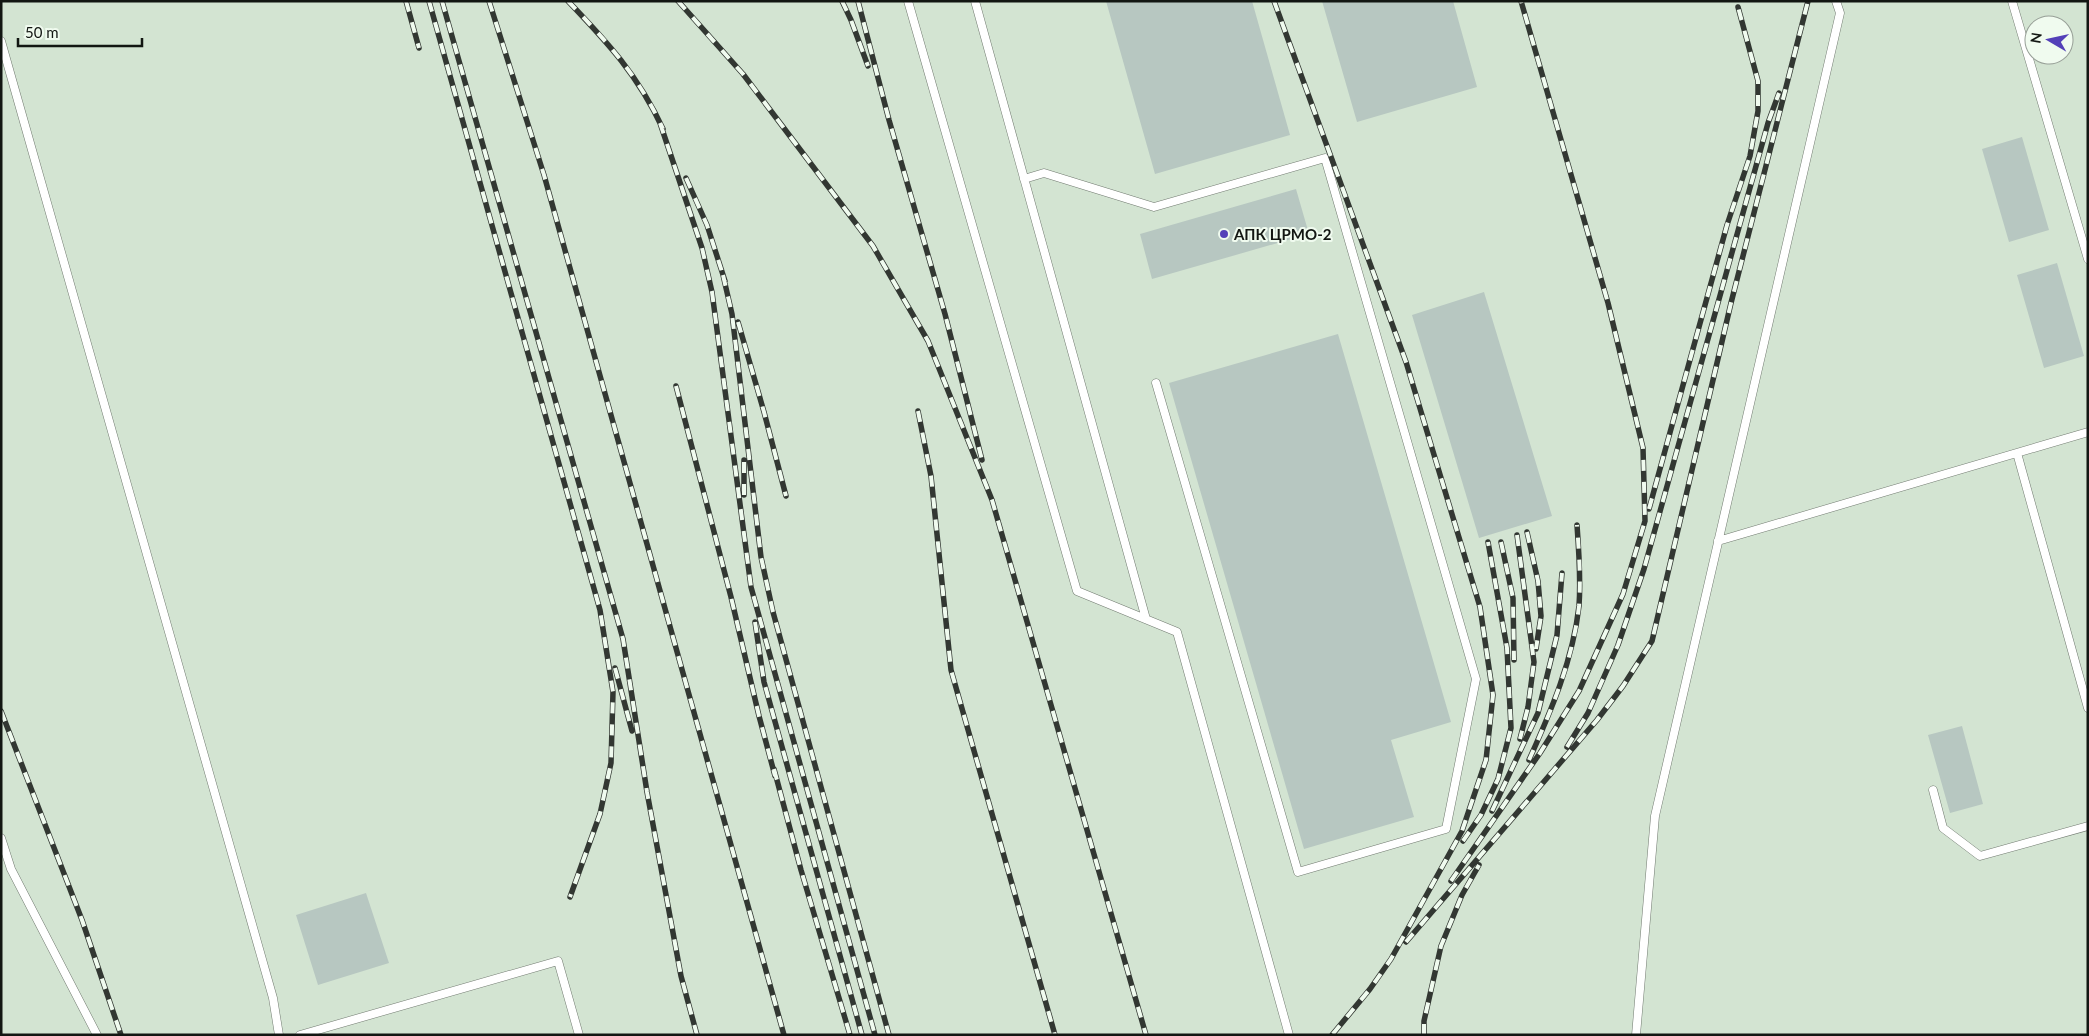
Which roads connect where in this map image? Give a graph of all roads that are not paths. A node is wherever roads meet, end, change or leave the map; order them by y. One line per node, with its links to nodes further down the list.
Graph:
1 (908, 1): 12 (lane)
2 (975, 1): 6 (lane)
3 (1836, 1): 11 (lane)
4 (2012, 1): 7 (lane)
5 (1, 41): 18 (lane)
6 (1024, 179): 8 (lane); 12 (lane)
7 (2088, 258)
8 (1156, 383)
9 (2088, 432): 10 (lane)
10 (2017, 452): 11 (lane); 13 (lane)
11 (1718, 541): 22 (lane)
12 (1146, 619): 21 (lane)
13 (2088, 708)
14 (1933, 790): 15 (lane)
15 (2088, 826)
16 (1, 838): 17 (lane)
17 (97, 1035)
18 (279, 1035)
19 (300, 1035): 20 (lane)
20 (579, 1035)
21 (1289, 1035)
22 (1636, 1035)

